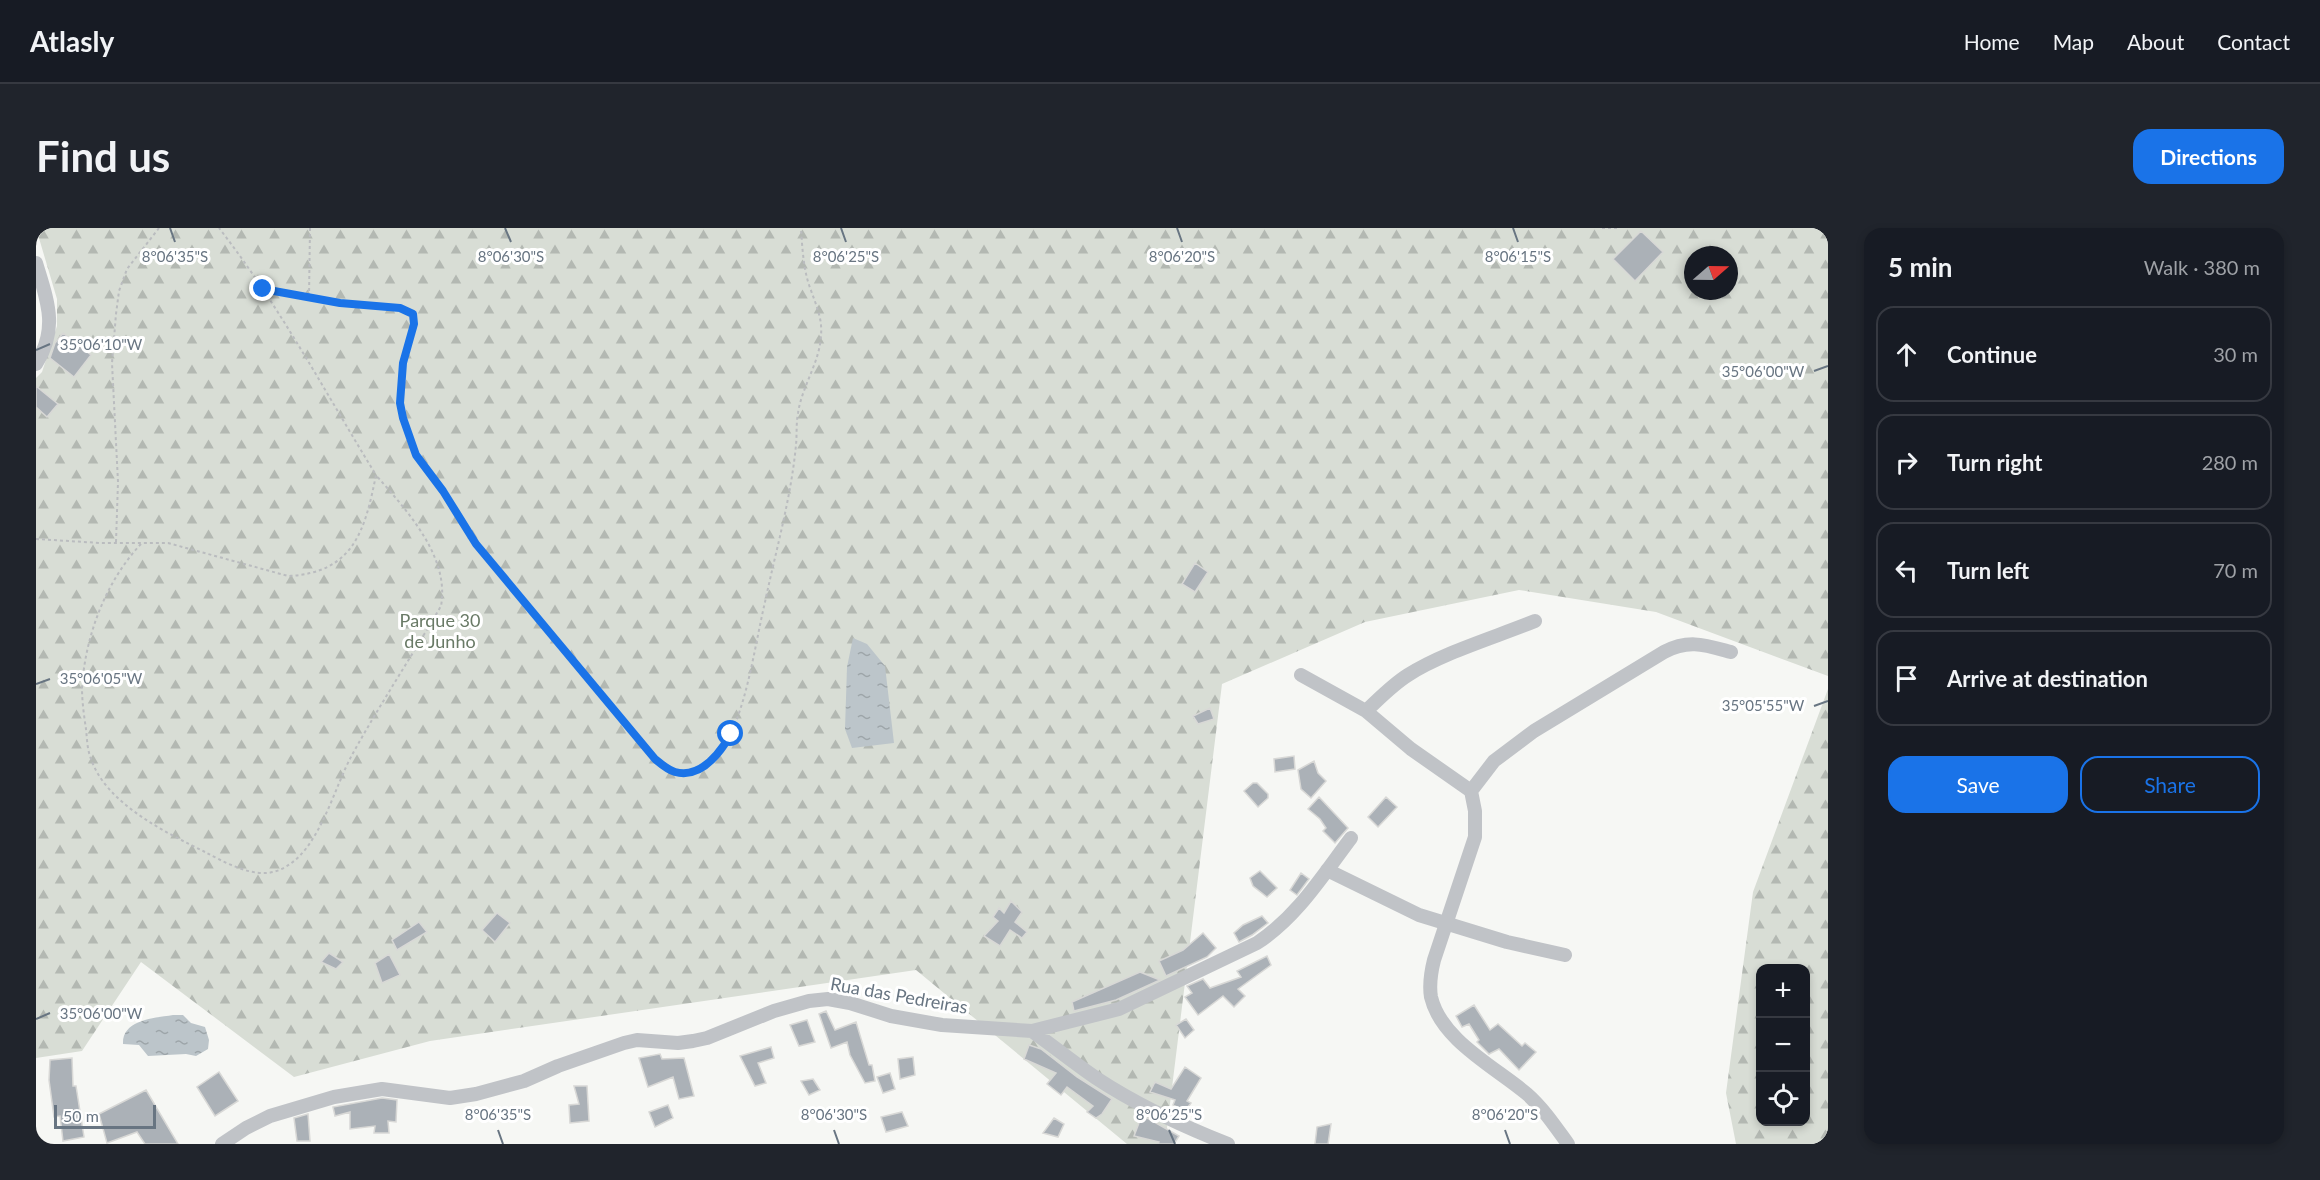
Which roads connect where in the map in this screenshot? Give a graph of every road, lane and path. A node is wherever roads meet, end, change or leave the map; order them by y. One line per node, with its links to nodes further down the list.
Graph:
1 (159, 228): 13 (path)
2 (219, 228): 8 (path)
3 (310, 228): 9 (path)
4 (801, 228): 9 (path)
5 (1602, 228): 6 (path)
6 (1619, 228)
7 (36, 263): 10 (street)
8 (263, 289): 9 (path); 11 (path)
9 (309, 298)
10 (36, 364)
11 (376, 475): 14 (path); 14 (path)
12 (36, 540): 13 (path)
13 (116, 543): 14 (path)
14 (141, 544)
15 (1535, 621): 18 (street)
16 (1731, 652): 19 (street)
17 (1301, 675): 18 (street)
18 (1366, 711): 19 (street)
19 (1471, 791): 22 (street)
20 (1351, 838): 21 (street, Rua das Pedreiras)
21 (1327, 870): 22 (street); 24 (street, Rua das Pedreiras)
22 (1444, 924): 23 (street); 27 (street)
23 (1566, 955)
24 (1032, 1031): 25 (street, Rua das Pedreiras); 26 (street)
25 (222, 1144)
26 (1228, 1144)
27 (1568, 1144)

